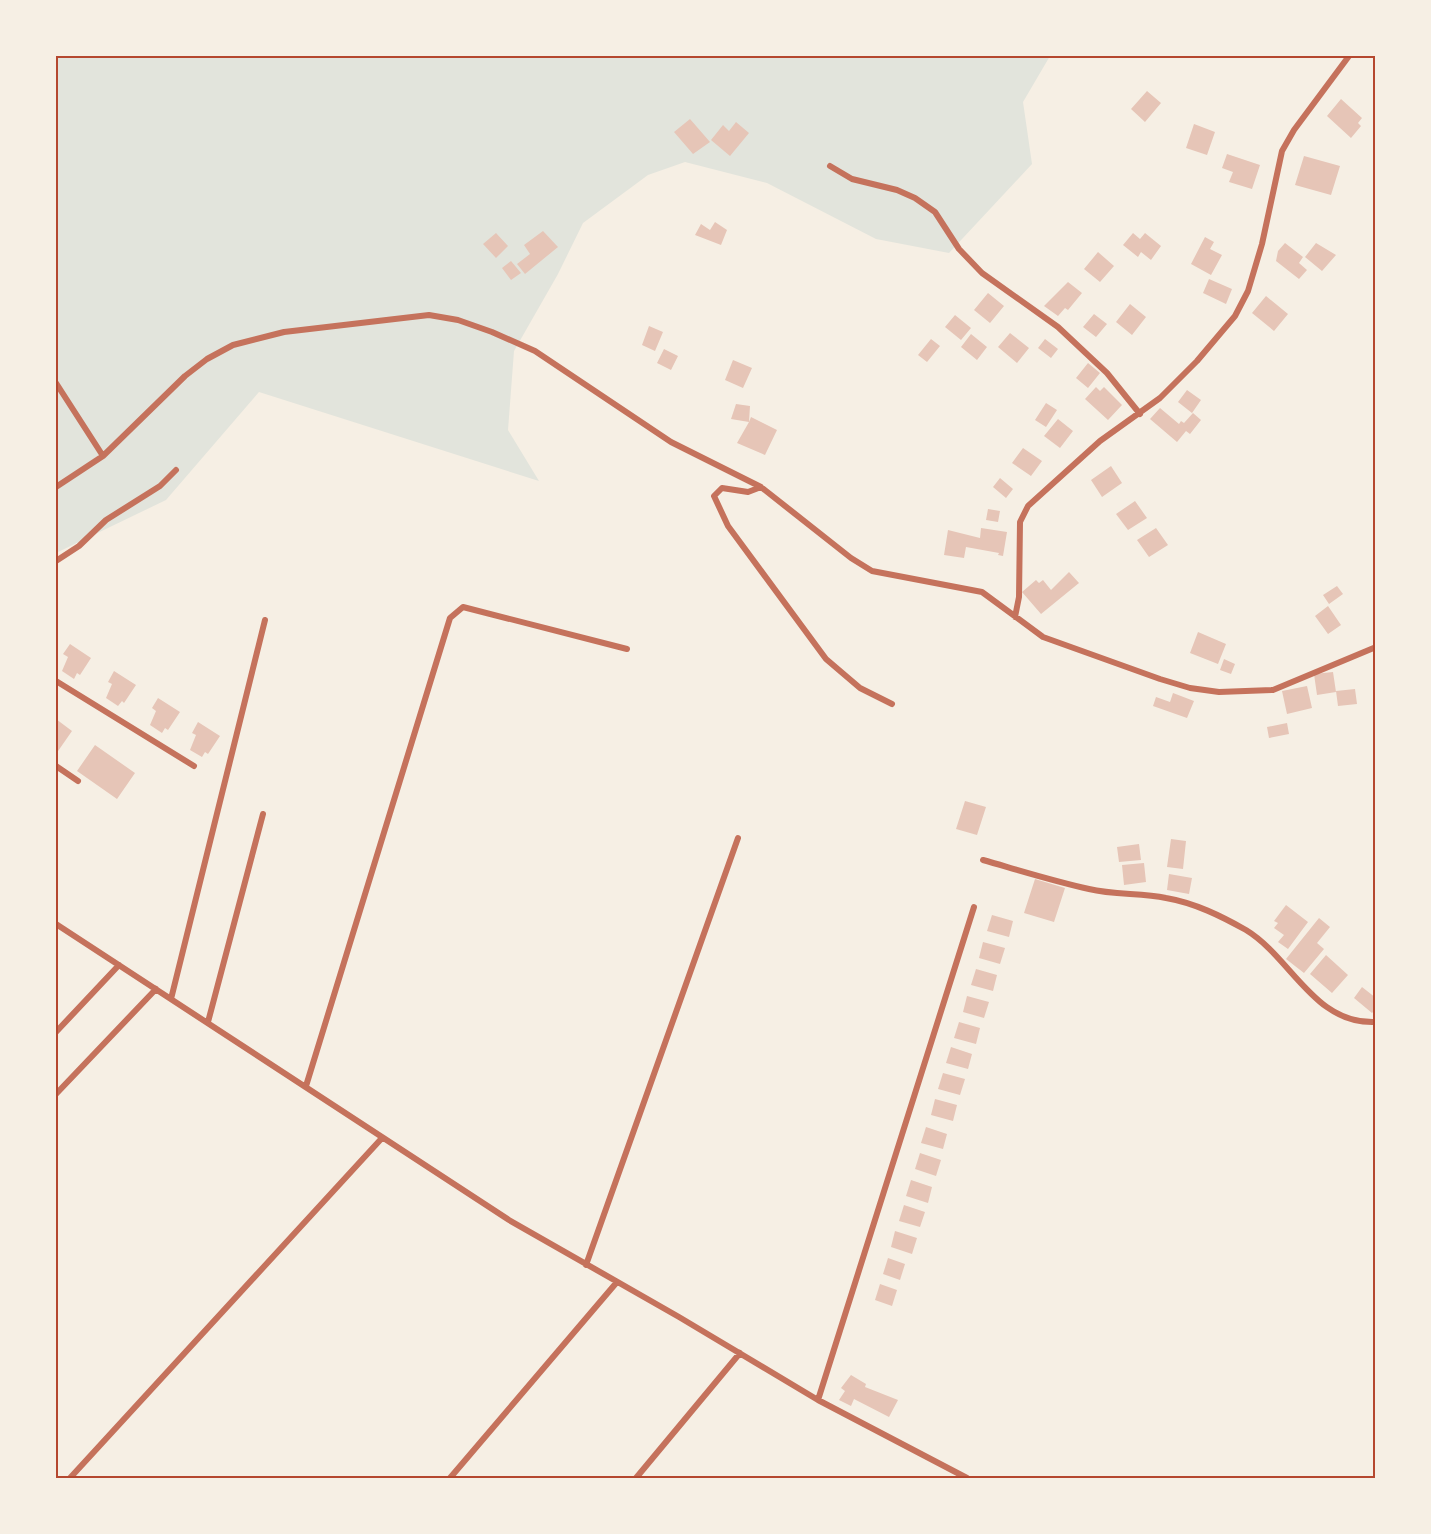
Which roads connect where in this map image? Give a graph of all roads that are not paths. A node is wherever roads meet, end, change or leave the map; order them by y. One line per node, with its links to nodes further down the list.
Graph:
1 (1349, 56): 4 (street)
2 (830, 166): 4 (street)
3 (56, 383): 5 (street)
4 (1140, 414): 10 (street)
5 (103, 456): 7 (street); 8 (street)
6 (176, 470): 9 (street)
7 (56, 487)
8 (761, 487): 10 (street); 15 (street)
9 (56, 561)
10 (1015, 616): 12 (street)
11 (265, 620): 26 (street)
12 (1376, 647)
13 (627, 649): 30 (street)
14 (56, 681): 17 (street)
15 (892, 704)
16 (56, 766): 18 (street)
17 (194, 766)
18 (78, 781)
19 (263, 814): 28 (street)
20 (738, 838): 33 (street)
21 (983, 860): 27 (street)
22 (974, 907): 36 (street)
23 (56, 924): 24 (street)
24 (119, 965): 25 (street); 29 (street)
25 (156, 989): 26 (street); 31 (street)
26 (171, 999): 28 (street)
27 (1376, 1022)
28 (208, 1023): 30 (street)
29 (56, 1032)
30 (306, 1086): 32 (street)
31 (56, 1094)
32 (382, 1138): 33 (street); 37 (street)
33 (586, 1265): 34 (street)
34 (617, 1282): 35 (street); 38 (street)
35 (740, 1353): 36 (street); 39 (street)
36 (818, 1400): 40 (street)
37 (70, 1479)
38 (450, 1479)
39 (636, 1479)
40 (967, 1479)

